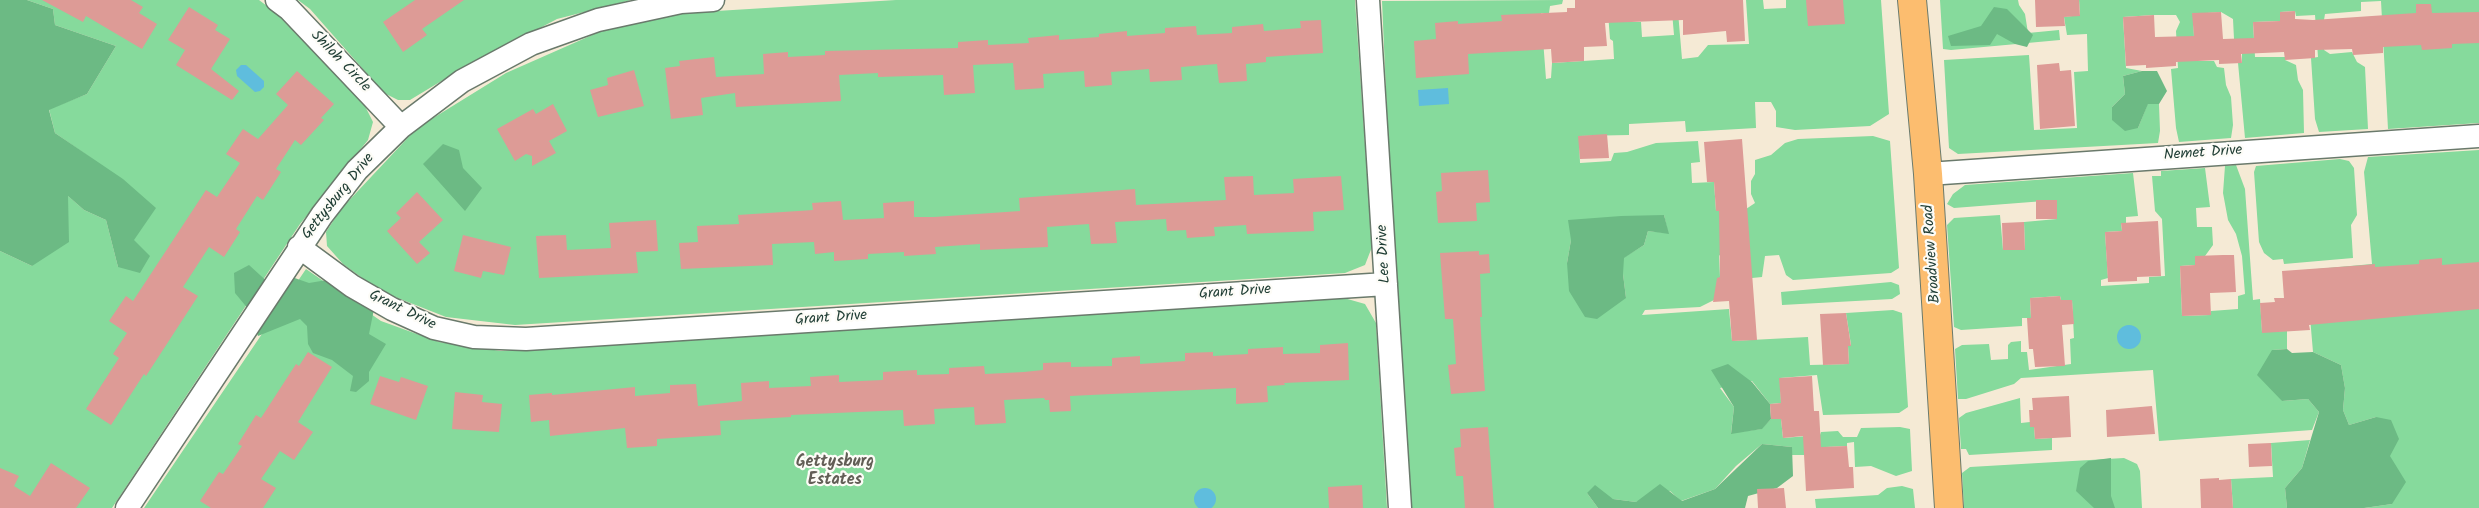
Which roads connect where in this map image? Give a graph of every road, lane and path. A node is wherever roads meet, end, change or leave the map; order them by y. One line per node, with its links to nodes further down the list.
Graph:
1 (277, 0): 5 (street, Shiloh Circle)
2 (713, 0): 5 (street, Gettysburg Drive)
3 (1368, 0): 9 (street, Lee Drive)
4 (1912, 0): 7 (main road, Broadview Road)
5 (400, 127): 8 (street, Gettysburg Drive)
6 (2479, 136): 7 (street, Nemet Drive)
7 (1928, 174): 12 (main road, Broadview Road)
8 (299, 247): 9 (street, Grant Drive); 10 (street, Gettysburg Drive)
9 (1386, 284): 11 (street, Lee Drive)
10 (127, 508)
11 (1400, 508)
12 (1949, 508)

